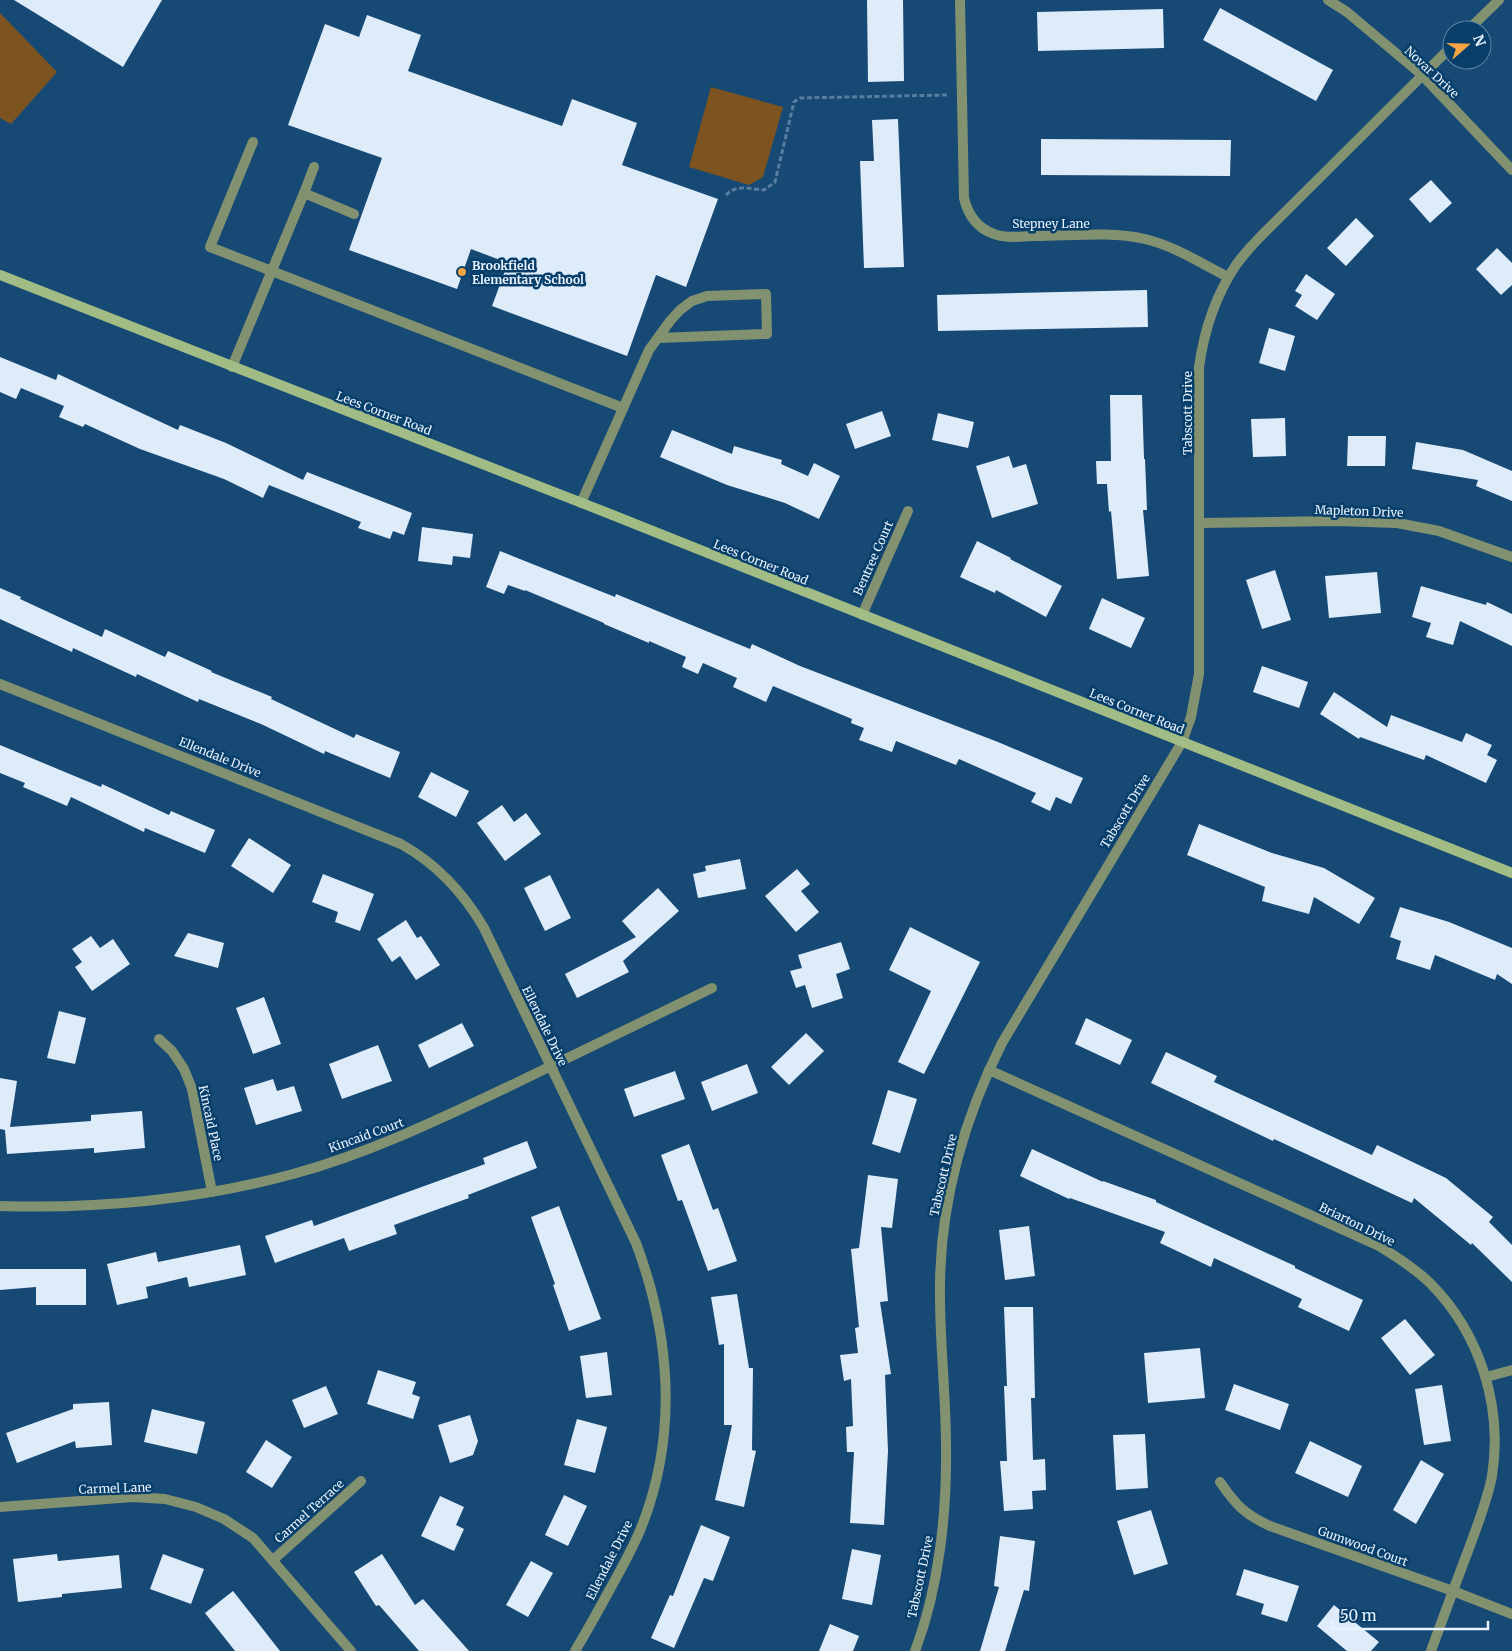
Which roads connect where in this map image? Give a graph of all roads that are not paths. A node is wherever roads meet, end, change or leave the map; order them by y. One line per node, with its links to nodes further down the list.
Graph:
1 (960, 0): 14 (street, Stepney Lane)
2 (1328, 0): 6 (street, Novar Drive)
3 (1499, 0): 4 (street)
4 (1478, 20)
5 (1442, 56): 6 (street, Tabscott Drive)
6 (1422, 75): 9 (street, Novar Drive); 14 (street, Tabscott Drive)
7 (253, 142): 12 (street)
8 (314, 167): 10 (street)
9 (1512, 170)
10 (304, 193): 11 (street); 12 (street)
11 (354, 214)
12 (271, 270): 16 (street); 17 (street)
13 (0, 275): 16 (street, Lees Corner Road)
14 (1228, 278): 20 (street, Tabscott Drive)
15 (658, 338): 15 (street); 17 (street)
16 (232, 367): 18 (street, Lees Corner Road)
17 (623, 408): 18 (street)
18 (581, 503): 22 (street, Lees Corner Road)
19 (908, 510): 22 (street, Bentree Court)
20 (1200, 523): 21 (street, Mapleton Drive); 24 (street, Tabscott Drive)
21 (1512, 557)
22 (862, 615): 24 (street, Lees Corner Road)
23 (0, 684): 28 (street, Ellendale Drive)
24 (1182, 742): 25 (street, Lees Corner Road); 29 (street, Tabscott Drive)
25 (1512, 873)
26 (712, 988): 28 (street, Kincaid Court)
27 (159, 1039): 30 (street, Kincaid Place)
28 (550, 1066): 30 (street, Kincaid Court); 41 (street, Ellendale Drive)
29 (989, 1070): 33 (street, Briarton Drive); 42 (street, Tabscott Drive)
30 (212, 1192): 31 (street, Kincaid Court)
31 (0, 1206)
32 (1512, 1370): 33 (street)
33 (1486, 1377): 38 (street, Briarton Drive)
34 (361, 1481): 37 (street, Carmel Terrace)
35 (1220, 1482): 38 (street, Gumwood Court)
36 (0, 1507): 37 (street, Carmel Lane)
37 (273, 1560): 40 (street, Carmel Lane)
38 (1453, 1591): 39 (street, Gumwood Court); 43 (street, Briarton Drive)
39 (1512, 1614)
40 (351, 1651)
41 (575, 1651)
42 (915, 1651)
43 (1431, 1651)

